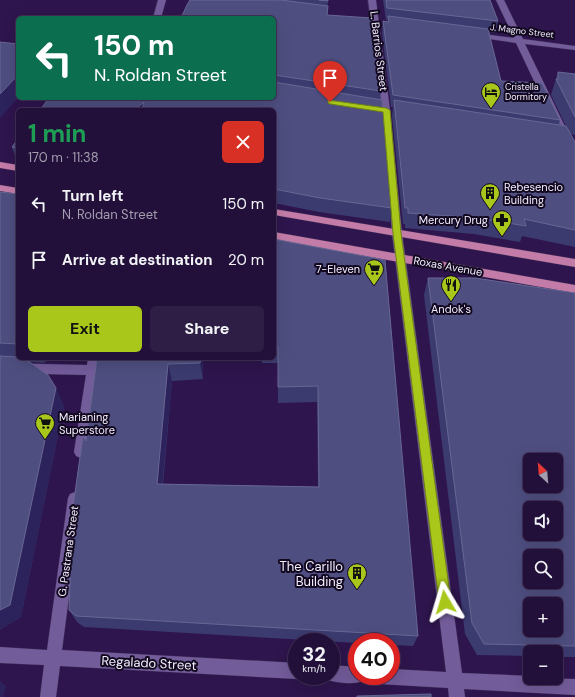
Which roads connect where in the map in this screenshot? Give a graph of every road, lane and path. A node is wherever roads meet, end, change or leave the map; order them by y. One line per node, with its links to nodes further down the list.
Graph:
1 (162, 0): 4 (street)
2 (372, 0): 16 (street, L. Barrios Street)
3 (500, 0): 6 (street)
4 (158, 16)
5 (466, 34): 6 (street, J. Magno Street)
6 (519, 40): 7 (street, J. Magno Street); 9 (street)
7 (575, 48)
8 (551, 136): 9 (street)
9 (571, 139): 10 (street)
10 (575, 157)
11 (0, 165): 12 (main road)
12 (16, 168)
13 (0, 188): 14 (main road)
14 (16, 191)
15 (276, 212): 16 (main road)
16 (397, 233): 18 (street, L. Barrios Street); 19 (main road)
17 (276, 236): 18 (main road, Roxas Avenue)
18 (401, 258): 20 (main road, Roxas Avenue); 29 (street, L. Barrios Street)
19 (575, 263)
20 (575, 288)
21 (93, 364): 22 (street); 23 (street)
22 (0, 368)
23 (80, 463)
24 (77, 487): 26 (street, G. Pastrana Street)
25 (0, 655): 26 (street, Regalado Street)
26 (54, 658): 27 (street, Regalado Street); 31 (street, G. Pastrana Street)
27 (288, 671)
28 (400, 677): 29 (street)
29 (455, 680): 30 (street); 32 (street, L. Barrios Street)
30 (575, 686)
31 (48, 697)
32 (457, 697)

